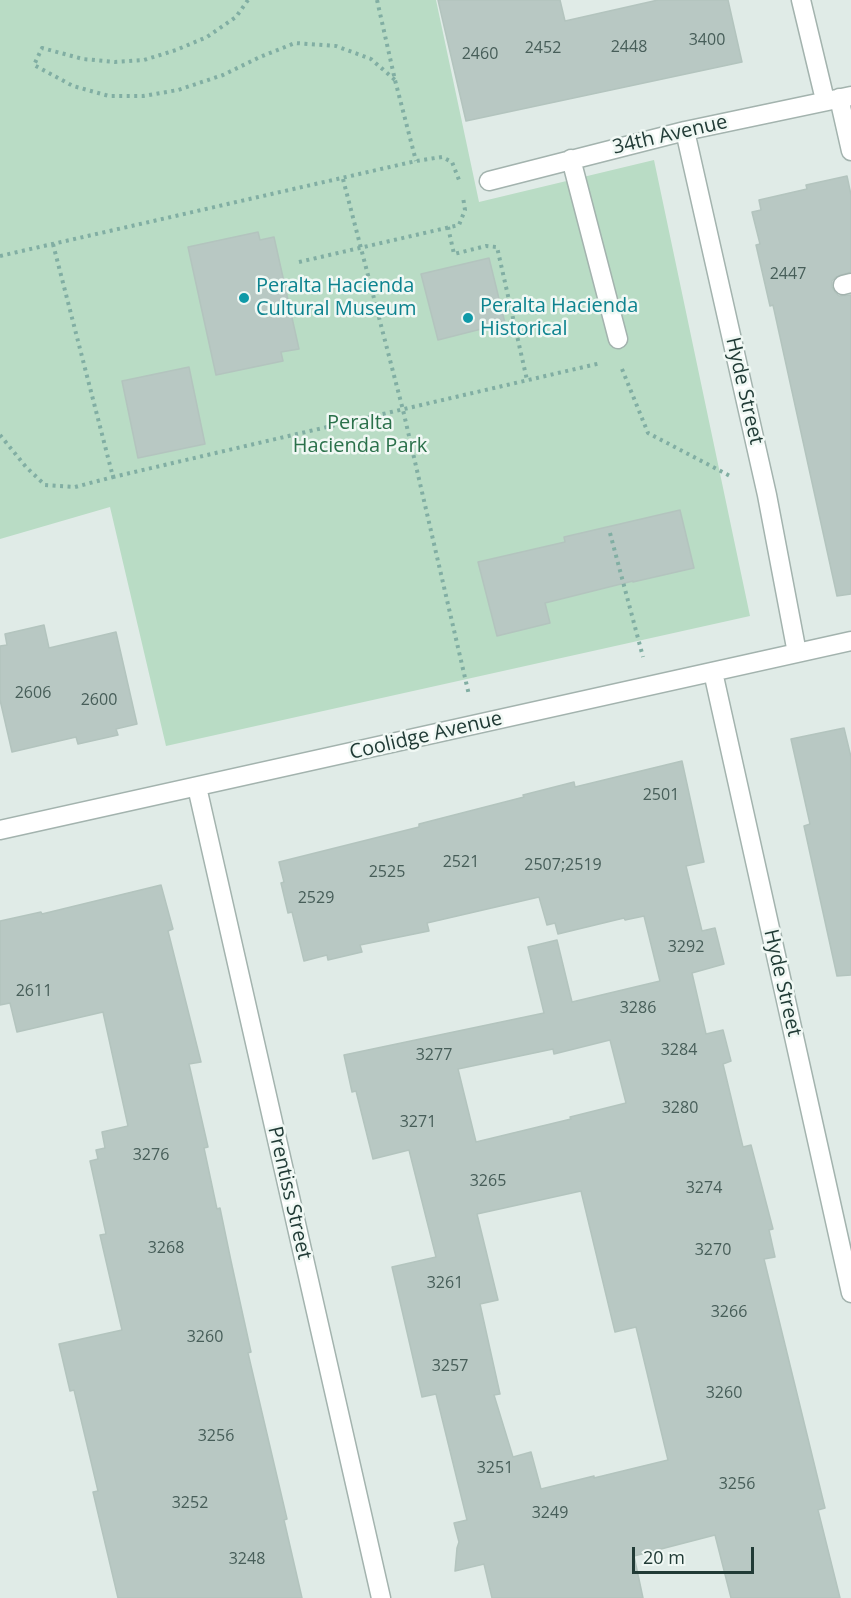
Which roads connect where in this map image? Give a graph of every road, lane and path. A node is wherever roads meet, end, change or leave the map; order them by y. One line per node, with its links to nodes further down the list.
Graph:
1 (248, 0): 4 (path)
2 (377, 0): 4 (path)
3 (801, 0): 5 (street)
4 (395, 80): 9 (path)
5 (838, 98): 6 (street, 34th Avenue); 7 (street)
6 (685, 130): 8 (street, 34th Avenue); 25 (street, Hyde Street)
7 (851, 152)
8 (572, 159): 11 (street, 34th Avenue); 18 (street)
9 (416, 161): 10 (path); 12 (path)
10 (343, 178): 14 (path); 15 (path)
11 (489, 181): 12 (path)
12 (460, 184): 13 (path)
13 (448, 227): 15 (path); 21 (path)
14 (53, 244): 16 (path); 24 (path)
15 (361, 248): 17 (path); 22 (path)
16 (0, 256)
17 (299, 262)
18 (618, 339)
19 (618, 359): 25 (path)
20 (607, 361): 21 (path)
21 (527, 380): 22 (path)
22 (403, 410): 24 (path); 31 (path)
23 (0, 435): 24 (path)
24 (114, 477)
25 (767, 495): 28 (street, Hyde Street)
26 (610, 533): 30 (path)
27 (851, 641): 28 (street, Coolidge Avenue)
28 (797, 653): 29 (street, Coolidge Avenue)
29 (712, 672): 30 (street, Coolidge Avenue); 34 (street, Hyde Street)
30 (653, 686): 31 (street, Coolidge Avenue)
31 (476, 725): 32 (street, Coolidge Avenue)
32 (197, 787): 33 (street, Coolidge Avenue); 35 (street, Prentiss Street)
33 (0, 830)
34 (851, 1293)
35 (381, 1598)

